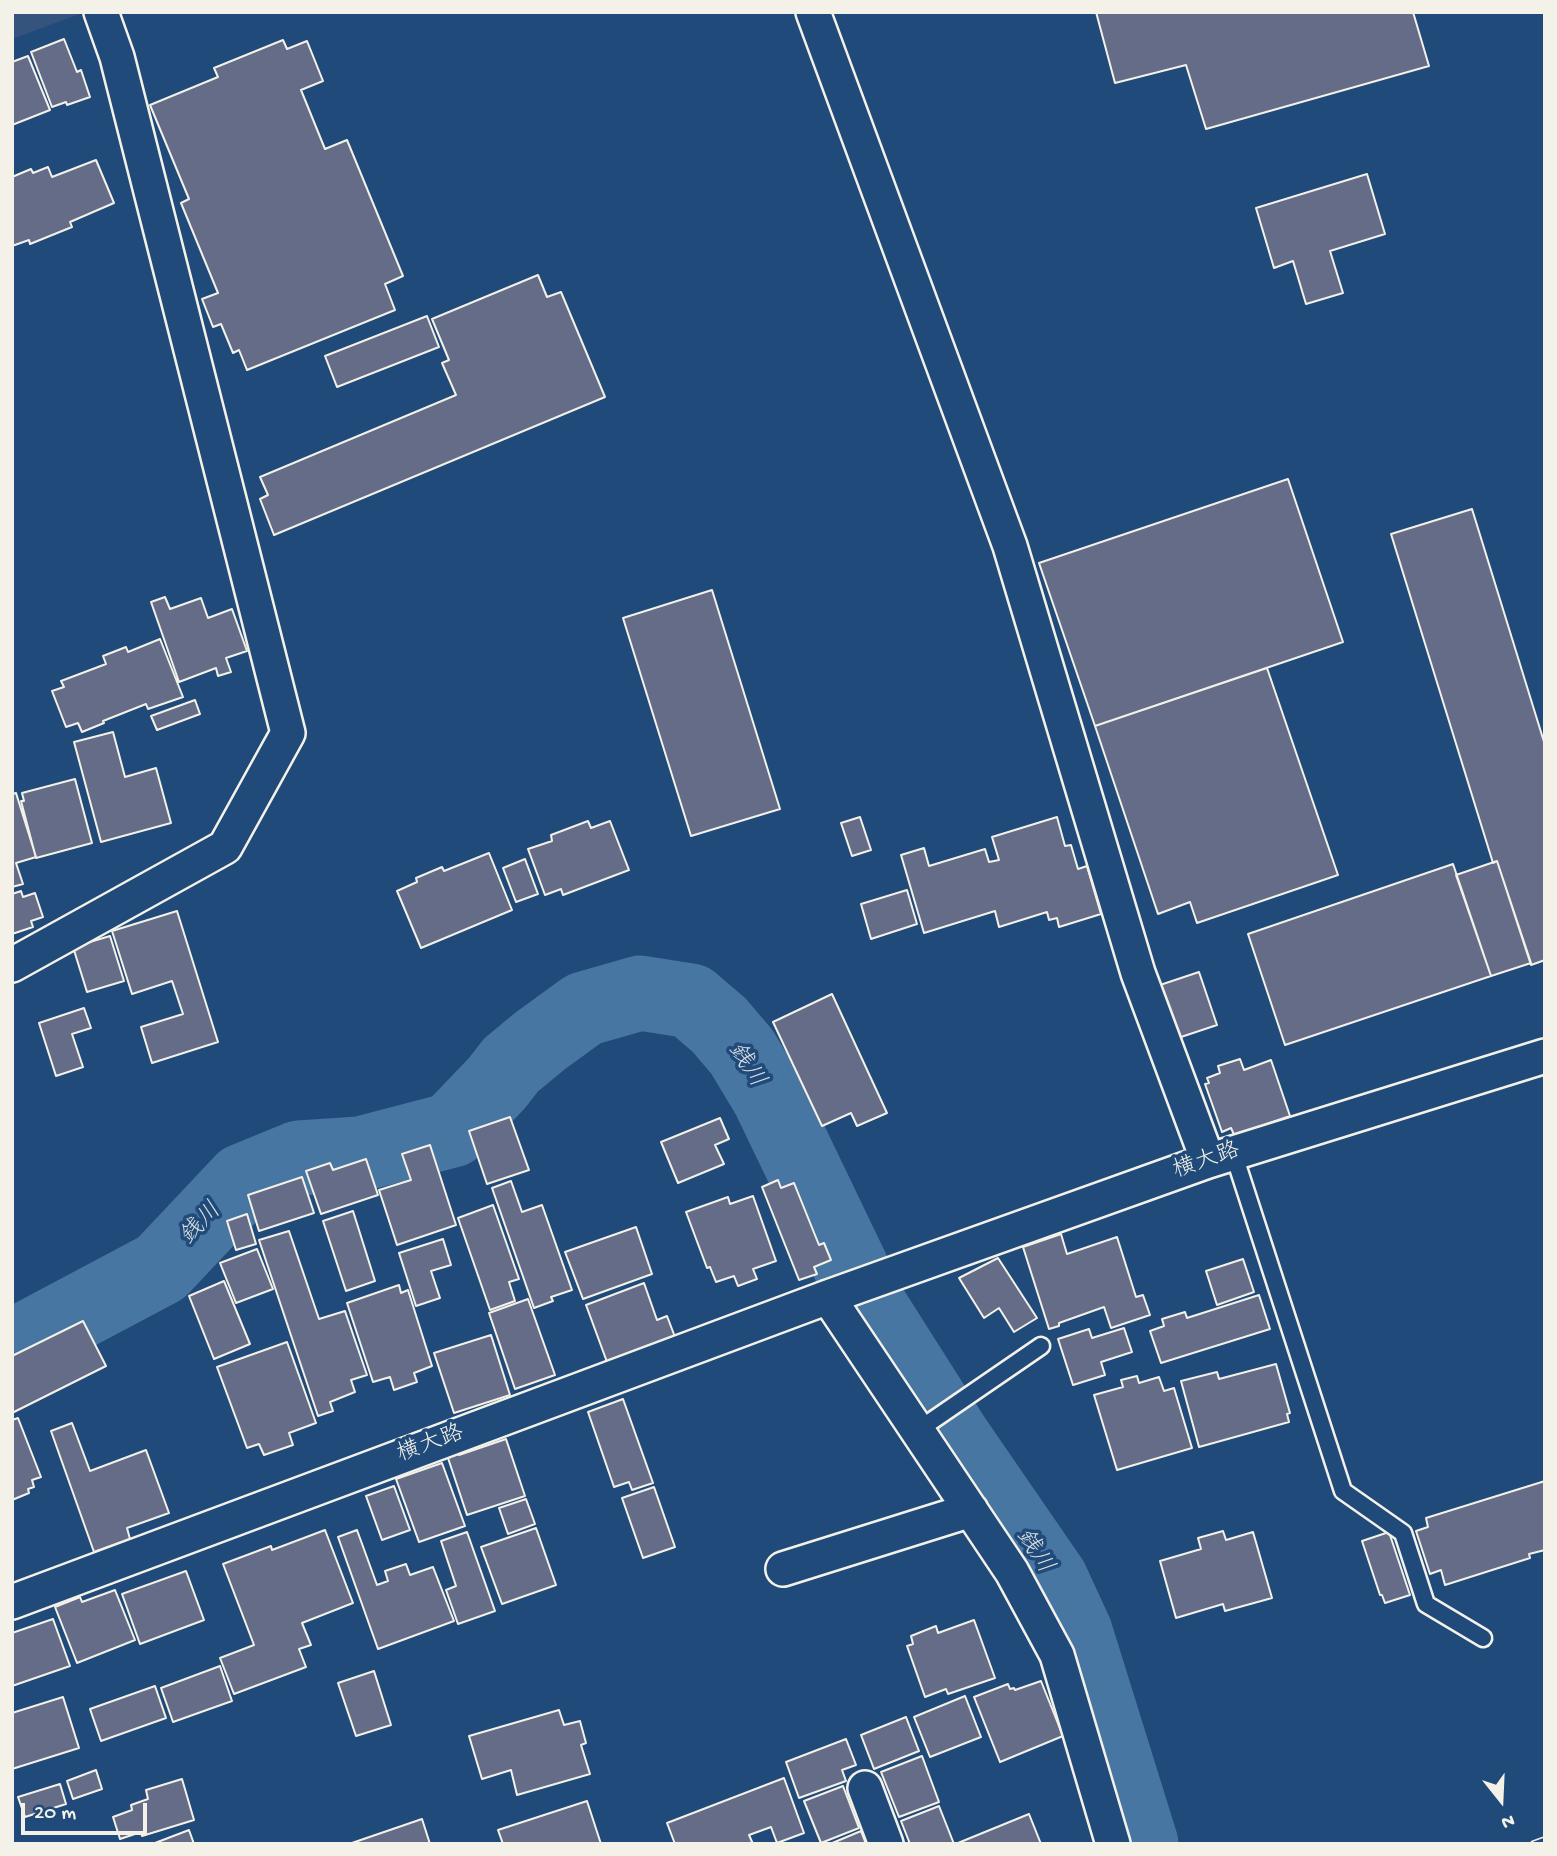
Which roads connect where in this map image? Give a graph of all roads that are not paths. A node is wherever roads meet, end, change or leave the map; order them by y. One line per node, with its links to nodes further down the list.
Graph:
1 (101, 12): 3 (street)
2 (813, 12): 5 (street)
3 (12, 965)
4 (1545, 1056): 5 (street, 横大路)
5 (1220, 1156): 6 (street, 横大路); 12 (lane)
6 (851, 1289): 8 (street); 11 (street, 横大路)
7 (1041, 1346): 8 (lane)
8 (924, 1426): 9 (street)
9 (971, 1510): 10 (street); 15 (street)
10 (783, 1569)
11 (12, 1602)
12 (1483, 1637)
13 (864, 1788): 14 (street)
14 (886, 1844)
15 (1113, 1844)

